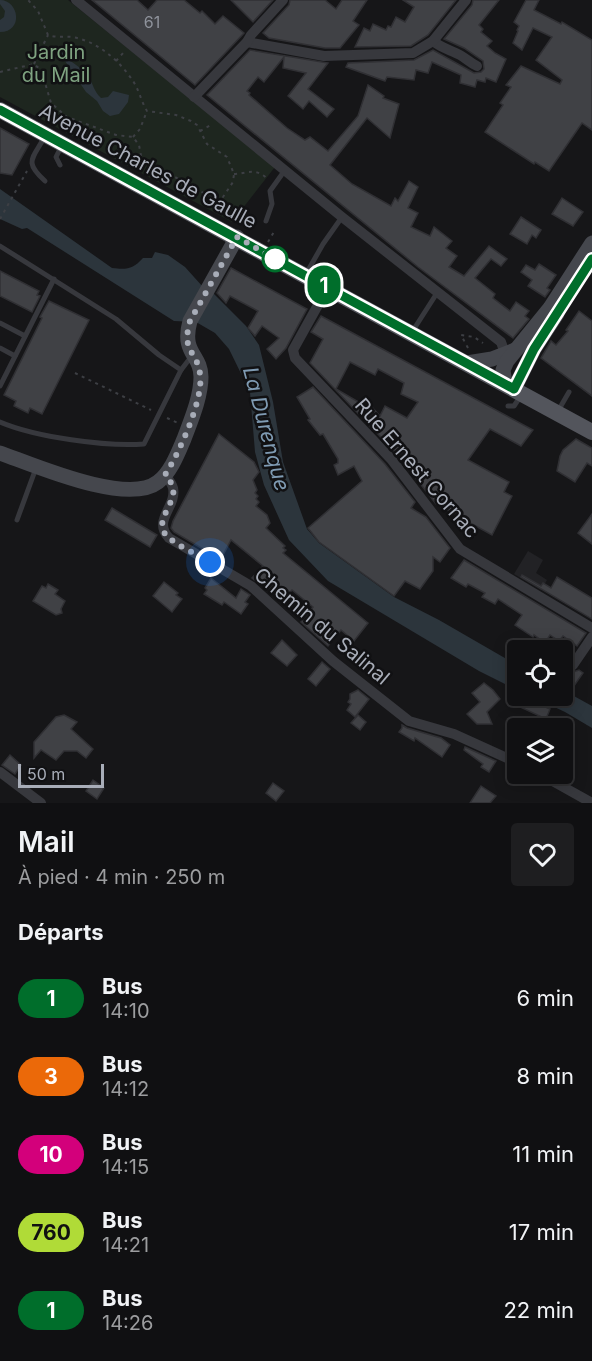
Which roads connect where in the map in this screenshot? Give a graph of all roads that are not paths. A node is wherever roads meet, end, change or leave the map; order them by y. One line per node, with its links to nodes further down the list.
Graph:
1 (76, 0): 7 (street)
2 (283, 0): 5 (street)
3 (466, 0): 4 (street)
4 (433, 41): 5 (street); 6 (street)
5 (247, 42): 7 (street)
6 (477, 66)
7 (194, 97): 12 (street)
8 (0, 110): 9 (main road, Avenue Charles de Gaulle)
9 (46, 135): 10 (main road, Avenue Charles de Gaulle); 13 (lane)
10 (63, 144): 11 (lane); 16 (main road, Avenue Charles de Gaulle)
11 (60, 165)
12 (285, 170): 14 (street); 15 (lane)
13 (45, 181)
14 (342, 217): 20 (lane); 23 (street)
15 (266, 221)
16 (237, 237): 20 (main road, Avenue Charles de Gaulle); 30 (street)
17 (592, 243): 28 (street)
18 (0, 246): 21 (lane)
19 (592, 259): 34 (street)
20 (305, 275): 22 (main road, Avenue Charles de Gaulle)
21 (54, 279): 26 (lane); 32 (lane)
22 (328, 287): 25 (main road, Avenue Charles de Gaulle); 44 (street, Rue Ernest Cornac)
23 (437, 293): 25 (lane); 28 (street)
24 (0, 323): 26 (lane)
25 (411, 333): 31 (main road, Avenue Charles de Gaulle)
26 (25, 336): 29 (lane)
27 (0, 348): 29 (lane)
28 (509, 355): 31 (street); 34 (street)
29 (15, 356): 33 (lane)
30 (192, 356): 32 (lane); 42 (street)
31 (470, 357): 34 (main road, Avenue Charles de Gaulle)
32 (181, 370): 38 (lane)
33 (0, 386)
34 (514, 389): 36 (lane); 37 (main road, Avenue Charles de Gaulle)
35 (569, 392): 37 (lane)
36 (508, 406)
37 (557, 413): 39 (main road, Avenue Charles de Gaulle)
38 (0, 422)
39 (592, 432)
40 (0, 453): 41 (street)
41 (37, 466): 42 (street); 43 (lane)
42 (165, 475): 47 (street, Chemin du Salinal)
43 (17, 520)
44 (592, 628)
45 (592, 637): 46 (street)
46 (573, 665)
47 (507, 759)
48 (0, 772): 50 (street)
49 (558, 784): 51 (street)
50 (41, 803)
51 (592, 803)

